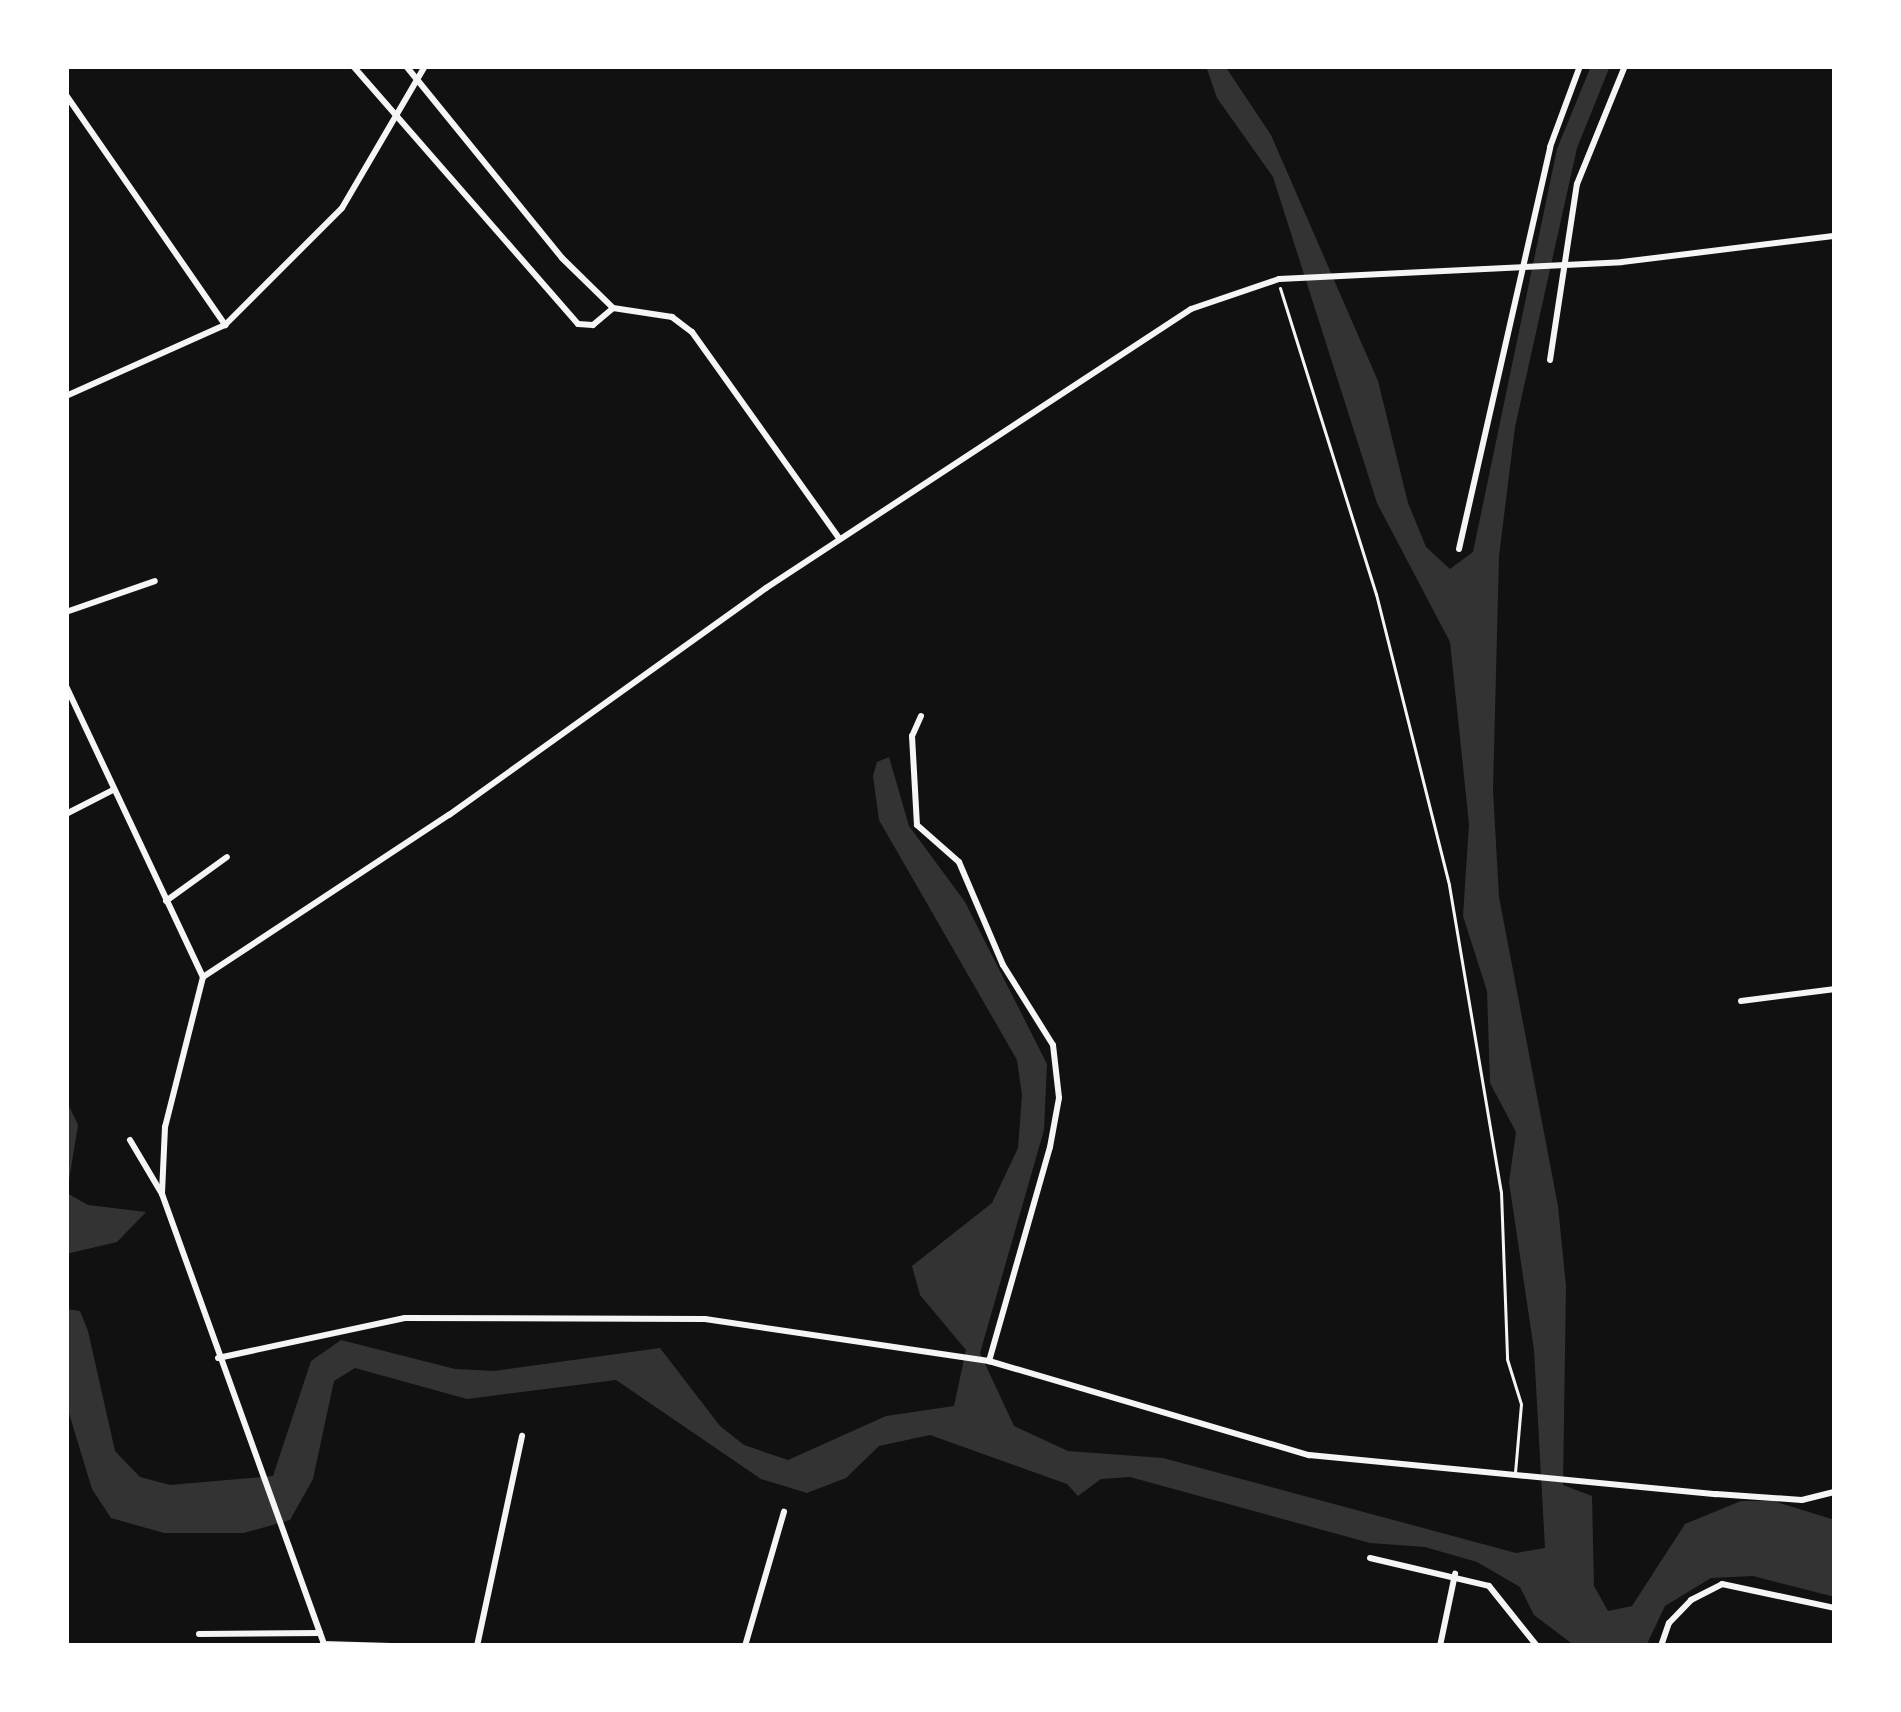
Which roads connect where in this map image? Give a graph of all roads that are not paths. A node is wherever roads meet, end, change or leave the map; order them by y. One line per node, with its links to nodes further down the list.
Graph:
1 (353, 66): 8 (street)
2 (406, 66): 6 (street)
3 (425, 66): 6 (street)
4 (1580, 66): 10 (street)
5 (1625, 66): 11 (street)
6 (419, 79): 8 (street); 13 (street)
7 (66, 95): 14 (street)
8 (401, 112): 13 (street); 14 (street)
9 (1835, 236): 11 (street)
10 (1528, 264): 11 (street); 12 (street); 18 (street)
11 (1570, 264): 15 (street)
12 (1280, 283): 17 (street); 35 (lane)
13 (614, 308): 17 (street)
14 (225, 325): 16 (street)
15 (1550, 360)
16 (66, 396)
17 (839, 538): 27 (street)
18 (1459, 549)
19 (155, 580): 20 (street)
20 (66, 612)
21 (66, 686): 23 (street)
22 (921, 716): 33 (street)
23 (113, 790): 24 (street); 26 (street)
24 (66, 814)
25 (227, 857): 26 (street)
26 (166, 901): 27 (street)
27 (203, 977): 31 (street)
28 (1835, 989): 29 (street)
29 (1741, 1000)
30 (130, 1139): 31 (street)
31 (162, 1194): 32 (street)
32 (218, 1358): 33 (street); 41 (street)
33 (985, 1360): 35 (street)
34 (522, 1436): 45 (street)
35 (1515, 1476): 36 (street)
36 (1835, 1492)
37 (784, 1512): 46 (street)
38 (1370, 1558): 39 (street)
39 (1455, 1574): 47 (street); 48 (street)
40 (1835, 1608): 49 (street)
41 (320, 1633): 42 (street); 43 (street)
42 (199, 1634)
43 (324, 1645): 44 (street)
44 (391, 1646)
45 (477, 1646)
46 (745, 1646)
47 (1440, 1646)
48 (1537, 1646)
49 (1661, 1646)

